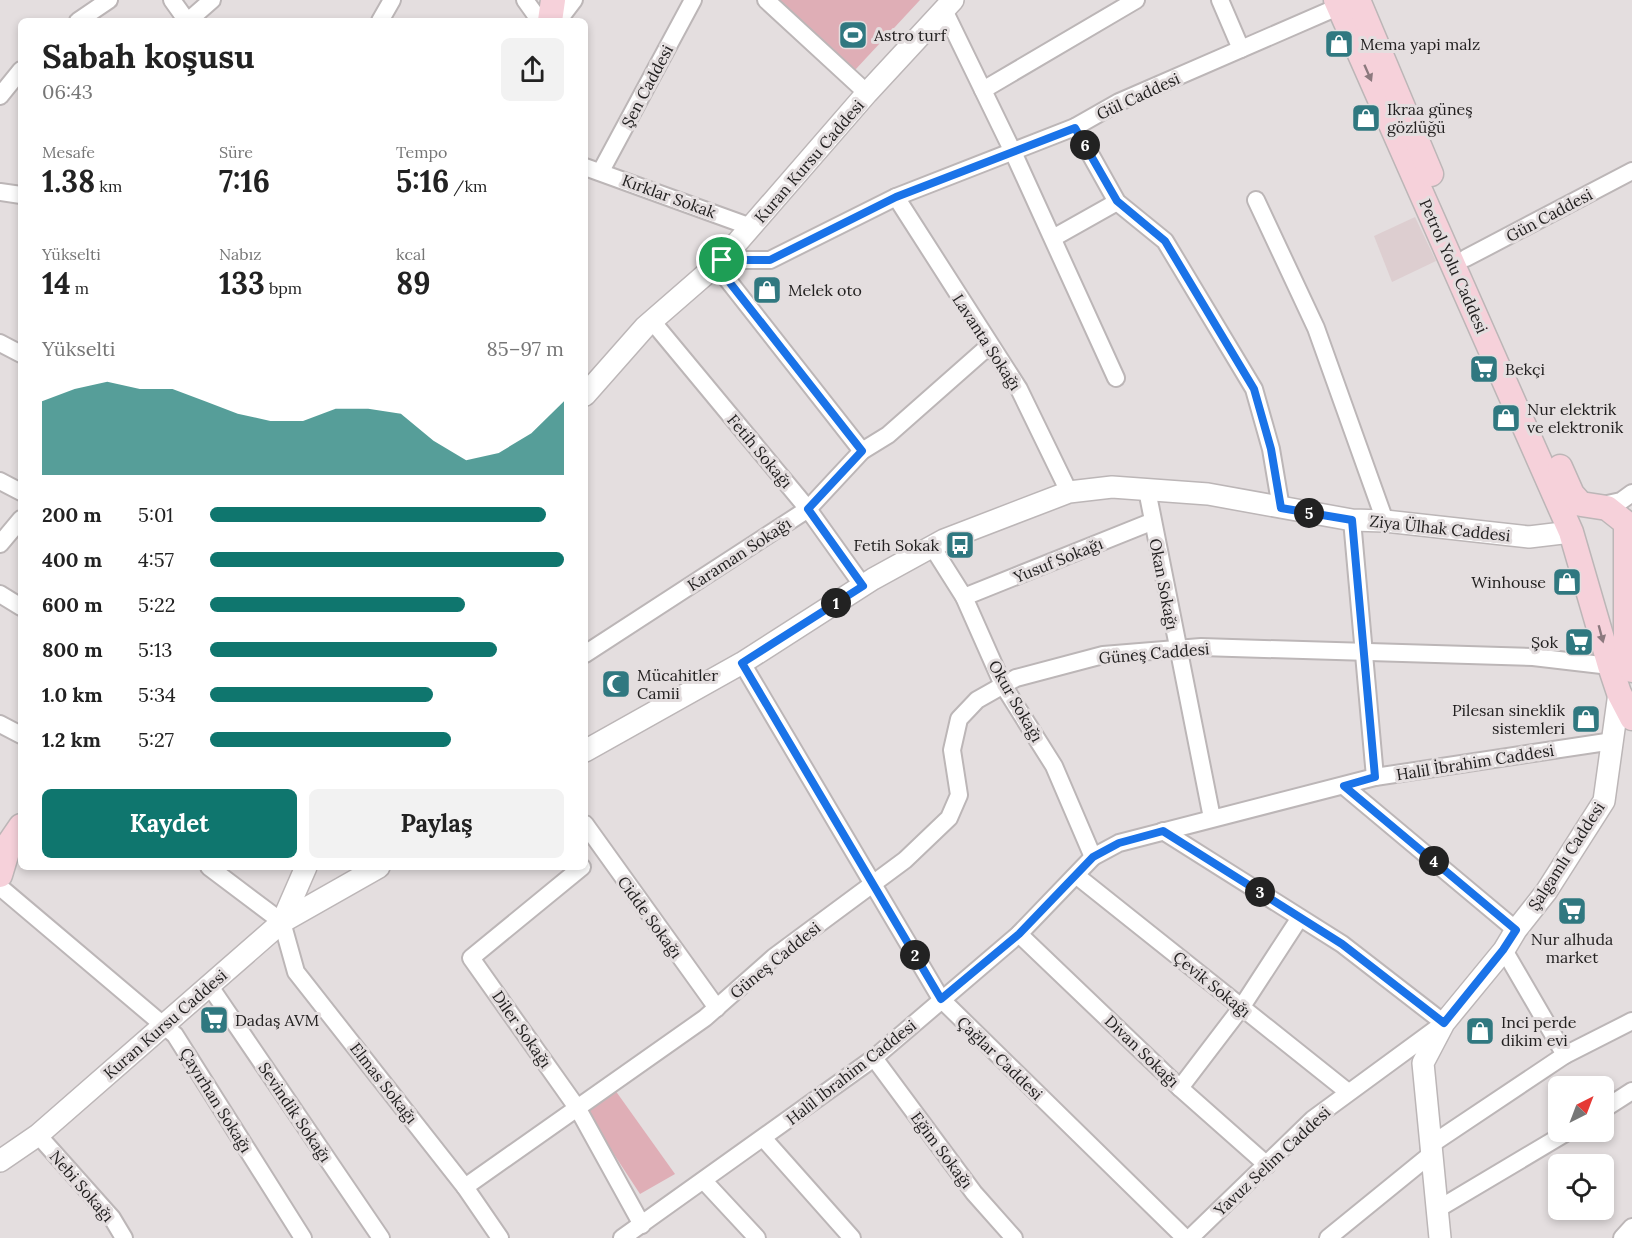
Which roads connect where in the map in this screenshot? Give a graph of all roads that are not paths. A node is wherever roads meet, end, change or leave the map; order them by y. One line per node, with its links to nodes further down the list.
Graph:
1 (108, 0): 14 (street)
2 (172, 0): 13 (street)
3 (392, 0): 15 (street)
4 (525, 0): 16 (street)
5 (553, 0): 17 (main road)
6 (574, 0): 18 (street)
7 (693, 0): 26 (street, Şen Caddesi)
8 (766, 0): 22 (street)
9 (1136, 0): 21 (street)
10 (1220, 0): 19 (street)
11 (1347, 2): 19 (street, Gül Caddesi); 35 (main road, Petrol Yolu Caddesi); 57 (main road, Petrol Yolu Caddesi, one-way to 57)
12 (948, 5): 21 (street); 22 (street, Kuran Kursu Caddesi)
13 (199, 15)
14 (82, 18)
15 (382, 18)
16 (538, 18)
17 (550, 18)
18 (560, 18)
19 (1241, 50): 24 (street, Gül Caddesi)
20 (18, 74): 23 (street)
21 (983, 90): 25 (street)
22 (867, 93): 33 (street, Kuran Kursu Caddesi)
23 (0, 96)
24 (1075, 128): 25 (street, Gül Caddesi); 32 (street)
25 (1013, 152): 30 (street, Gül Caddesi); 34 (street)
26 (593, 169): 33 (street, Kırklar Sokak)
27 (1632, 171): 35 (street, Gün Caddesi)
28 (0, 192): 29 (street)
29 (18, 195)
30 (896, 197): 36 (street, Gül Caddesi); 39 (street, Lavanta Sokağı)
31 (1256, 200): 54 (street)
32 (1117, 201): 34 (street); 50 (street)
33 (752, 227): 36 (street, Kuran Kursu Caddesi)
34 (1053, 238): 41 (street)
35 (1466, 258): 49 (main road, Petrol Yolu Caddesi)
36 (719, 263): 37 (street, Kuran Kursu Caddesi); 43 (street)
37 (652, 321): 42 (street, Kuran Kursu Caddesi); 51 (street, Fetih Sokağı)
38 (0, 344): 40 (street)
39 (990, 345): 43 (street, Karaman Sokağı); 47 (street, Lavanta Sokağı)
40 (18, 353)
41 (1116, 378)
42 (588, 392)
43 (862, 451): 51 (street, Karaman Sokağı)
44 (0, 481): 45 (street)
45 (18, 490)
46 (1147, 490): 47 (street, Ziya Ülhak Caddesi); 50 (street, Ziya Ülhak Caddesi); 55 (street, Okan Sokağı)
47 (1069, 492): 59 (street, Ziya Ülhak Caddesi)
48 (1632, 493): 49 (street)
49 (1598, 506): 52 (main road, Petrol Yolu Caddesi); 57 (main road)
50 (1281, 508): 53 (street, Ziya Ülhak Caddesi)
51 (808, 509): 62 (street, Fetih Sokağı); 69 (street, Karaman Sokağı)
52 (1629, 512): 60 (main road, Petrol Yolu Caddesi)
53 (1352, 520): 54 (street, Ziya Ülhak Caddesi); 68 (street)
54 (1385, 521): 57 (street, Ziya Ülhak Caddesi)
55 (1151, 522): 64 (street, Yusuf Sokağı); 66 (street, Okan Sokağı)
56 (18, 523): 58 (street)
57 (1571, 532): 61 (main road, Petrol Yolu Caddesi)
58 (0, 544)
59 (933, 548): 62 (street, Ziya Ülhak Caddesi); 64 (street, Okur Sokağı)
60 (1626, 573): 61 (main road); 67 (main road, Petrol Yolu Caddesi)
61 (1586, 578): 71 (main road, Petrol Yolu Caddesi, one-way to 71)
62 (863, 586): 70 (street, Ziya Ülhak Caddesi)
63 (0, 594): 65 (street)
64 (964, 597): 72 (street, Okur Sokağı)
65 (18, 605)
66 (1177, 648): 68 (street, Güneş Caddesi); 72 (street, Güneş Caddesi); 81 (street, Okan Sokağı)
67 (1629, 649): 71 (main road, Petrol Yolu Caddesi)
68 (1361, 651): 71 (street, Güneş Caddesi); 79 (street)
69 (588, 652)
70 (742, 663): 78 (street, Ziya Ülhak Caddesi); 94 (street, Çağlar Caddesi)
71 (1621, 668): 73 (main road, Petrol Yolu Caddesi)
72 (1003, 685): 86 (street, Okur Sokağı); 94 (street, Güneş Caddesi)
73 (1619, 693): 74 (main road, Petrol Yolu Caddesi); 77 (street, Şalgamlı Caddesi)
74 (1632, 718)
75 (0, 724): 76 (street)
76 (18, 733)
77 (1613, 741): 79 (street, Halil İbrahim Caddesi); 98 (street, Şalgamlı Caddesi)
78 (588, 749)
79 (1375, 777): 80 (street, Halil İbrahim Caddesi)
80 (1344, 786): 81 (street, Halil İbrahim Caddesi); 98 (street)
81 (1212, 818): 83 (street, Halil İbrahim Caddesi)
82 (588, 830): 85 (street, Cidde Sokağı)
83 (1163, 831): 86 (street, Halil İbrahim Caddesi); 96 (street)
84 (10, 834): 92 (main road)
85 (602, 851): 87 (street, Diler Sokağı); 103 (street, Cidde Sokağı)
86 (1093, 857): 93 (street, Halil İbrahim Caddesi)
87 (588, 863)
88 (213, 870): 97 (street)
89 (305, 870): 97 (street, Kuran Kursu Caddesi)
90 (375, 870): 97 (street)
91 (579, 870): 114 (street, Diler Sokağı)
92 (0, 875)
93 (1077, 876): 99 (street, Halil İbrahim Caddesi); 104 (street, Çevik Sokağı)
94 (872, 883): 102 (street, Çağlar Caddesi); 103 (street, Güneş Caddesi)
95 (0, 887): 107 (street, Çayırhan Sokağı)
96 (1299, 919): 104 (street); 106 (street)
97 (282, 922): 101 (street, Kuran Kursu Caddesi); 122 (street, Elmas Sokağı)
98 (1516, 930): 100 (street, Şalgamlı Caddesi)
99 (1019, 934): 102 (street, Halil İbrahim Caddesi); 110 (street, Divan Sokağı)
100 (1503, 950): 106 (street, Şalgamlı Caddesi); 108 (street)
101 (209, 985): 107 (street, Kuran Kursu Caddesi); 128 (street, Sevindik Sokağı)
102 (941, 999): 109 (street, Halil İbrahim Caddesi); 133 (street, Çağlar Caddesi)
103 (717, 1008): 114 (street, Güneş Caddesi)
104 (1241, 1008): 110 (street); 112 (street, Çevik Sokağı)
105 (1632, 1021): 108 (street)
106 (1444, 1023): 112 (street, Yavuz Selim Caddesi); 118 (street, Şalgamlı Caddesi)
107 (165, 1026): 115 (street, Kuran Kursu Caddesi); 127 (street, Çayırhan Sokağı)
108 (1565, 1055): 118 (street)
109 (874, 1058): 116 (street, Halil İbrahim Caddesi); 132 (street, Eğim Sokağı)
110 (1180, 1088): 120 (street, Divan Sokağı)
111 (1632, 1091): 113 (street)
112 (1348, 1092): 120 (street, Yavuz Selim Caddesi)
113 (1614, 1103)
114 (578, 1109): 122 (street, Güneş Caddesi); 125 (street, Diler Sokağı)
115 (38, 1135): 119 (street, Kuran Kursu Caddesi); 126 (street, Nebi Sokağı)
116 (764, 1139): 121 (street, Halil İbrahim Caddesi); 131 (street)
117 (1551, 1142): 123 (street)
118 (1430, 1150): 123 (street, Şalgamlı Caddesi); 135 (street)
119 (0, 1161)
120 (1267, 1165): 134 (street, Yavuz Selim Caddesi)
121 (704, 1181): 125 (street, Halil İbrahim Caddesi); 130 (street)
122 (465, 1187): 129 (street, Elmas Sokağı)
123 (1438, 1209): 136 (street, Şalgamlı Caddesi)
124 (1632, 1227): 137 (street)
125 (634, 1233)
126 (124, 1238)
127 (303, 1238)
128 (381, 1238)
129 (500, 1238)
130 (757, 1238)
131 (852, 1238)
132 (1014, 1238)
133 (1185, 1238)
134 (1190, 1238)
135 (1328, 1238)
136 (1440, 1238)
137 (1622, 1238)

